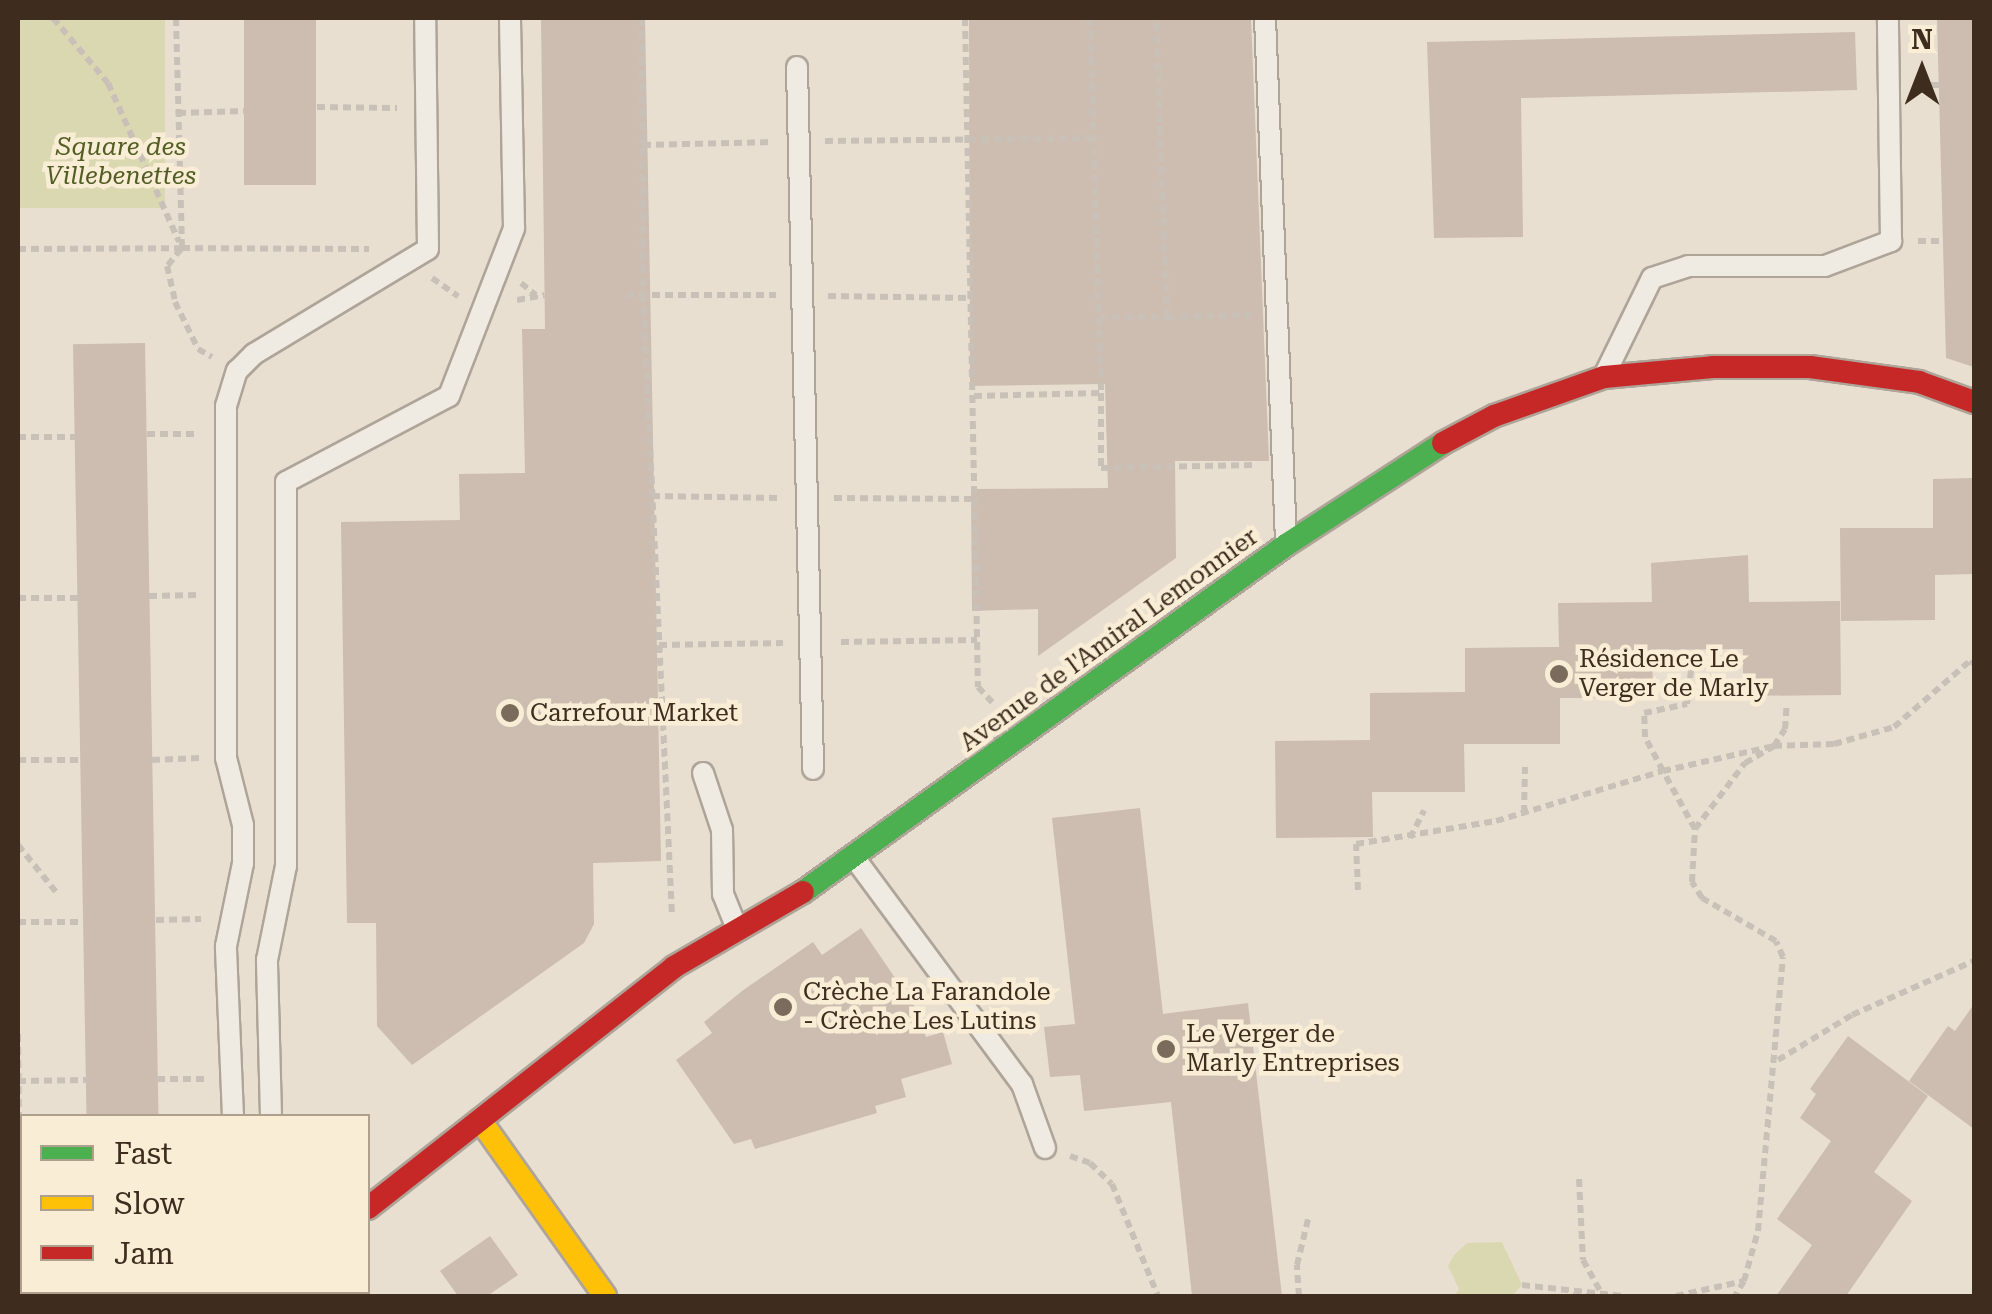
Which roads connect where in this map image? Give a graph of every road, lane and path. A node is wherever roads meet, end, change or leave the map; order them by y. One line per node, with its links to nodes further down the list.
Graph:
1 (53, 18): 18 (path)
2 (176, 18): 15 (path)
3 (425, 18): 13 (lane)
4 (510, 18): 76 (lane)
5 (642, 18): 21 (path)
6 (965, 18): 17 (path)
7 (1090, 18): 16 (path)
8 (1156, 18): 25 (path)
9 (1265, 18): 23 (lane)
10 (1888, 18): 27 (lane)
11 (798, 67): 51 (lane)
12 (317, 107): 13 (path)
13 (428, 108): 20 (lane)
14 (245, 111): 15 (path)
15 (178, 113): 18 (path)
16 (1093, 138): 17 (path); 24 (path)
17 (969, 140): 29 (path)
18 (182, 248): 19 (path); 20 (path); 26 (path)
19 (18, 249)
20 (428, 249): 26 (lane)
21 (643, 294): 22 (path); 68 (path)
22 (626, 295)
23 (1274, 314): 25 (path); 35 (lane)
24 (1099, 317): 25 (path); 28 (path)
25 (1168, 317)
26 (237, 370): 32 (lane)
27 (1604, 377): 30 (street, Avenue de l'Amiral Lemonnier); 36 (street, Avenue de l'Amiral Lemonnier)
28 (1101, 393): 29 (path); 35 (path)
29 (974, 396): 44 (path)
30 (1974, 402)
31 (146, 434): 32 (path)
32 (223, 434): 37 (lane)
33 (75, 437): 34 (path)
34 (18, 438)
35 (1280, 464): 36 (lane)
36 (1286, 545): 44 (street, Avenue de l'Amiral Lemonnier)
37 (226, 594): 38 (path); 46 (lane)
38 (149, 596)
39 (18, 598): 40 (path)
40 (78, 598)
41 (1974, 660): 45 (path)
42 (1692, 662): 52 (path)
43 (1787, 703): 45 (path)
44 (1024, 736): 59 (street, Avenue de l'Amiral Lemonnier)
45 (1774, 746): 52 (path); 56 (path)
46 (226, 758): 49 (path); 62 (lane)
47 (18, 760): 48 (path)
48 (82, 760)
49 (152, 760)
50 (1526, 766): 55 (path)
51 (813, 768)
52 (1662, 771): 55 (path); 56 (path)
53 (703, 773): 66 (lane)
54 (1424, 810): 57 (path)
55 (1524, 812): 57 (path)
56 (1695, 829): 70 (path)
57 (1410, 839): 60 (path)
58 (18, 846): 61 (path)
59 (854, 858): 66 (street, Avenue de l'Amiral Lemonnier); 78 (lane)
60 (1358, 890)
61 (56, 892)
62 (232, 919): 63 (path); 71 (lane)
63 (156, 920)
64 (18, 922): 65 (path)
65 (84, 922)
66 (736, 927): 68 (street, Avenue de l'Amiral Lemonnier)
67 (1974, 961): 70 (path)
68 (674, 967): 77 (street, Avenue de l'Amiral Lemonnier)
69 (18, 1034): 73 (path)
70 (1777, 1060): 83 (path)
71 (232, 1078): 72 (path); 75 (lane)
72 (157, 1079)
73 (18, 1080): 74 (path); 81 (path)
74 (87, 1080)
75 (234, 1114)
76 (272, 1114)
77 (480, 1120): 80 (street, Avenue de l'Amiral Lemonnier); 86 (street)
78 (1045, 1148): 87 (path)
79 (1578, 1179): 85 (path)
80 (370, 1206)
81 (20, 1207)
82 (1310, 1214): 88 (path)
83 (1744, 1281): 90 (path); 91 (path)
84 (1522, 1285): 85 (path)
85 (1601, 1292): 89 (path)
86 (605, 1296)
87 (1158, 1296)
88 (1299, 1296)
89 (1622, 1296)
90 (1676, 1296)
91 (1735, 1296)

